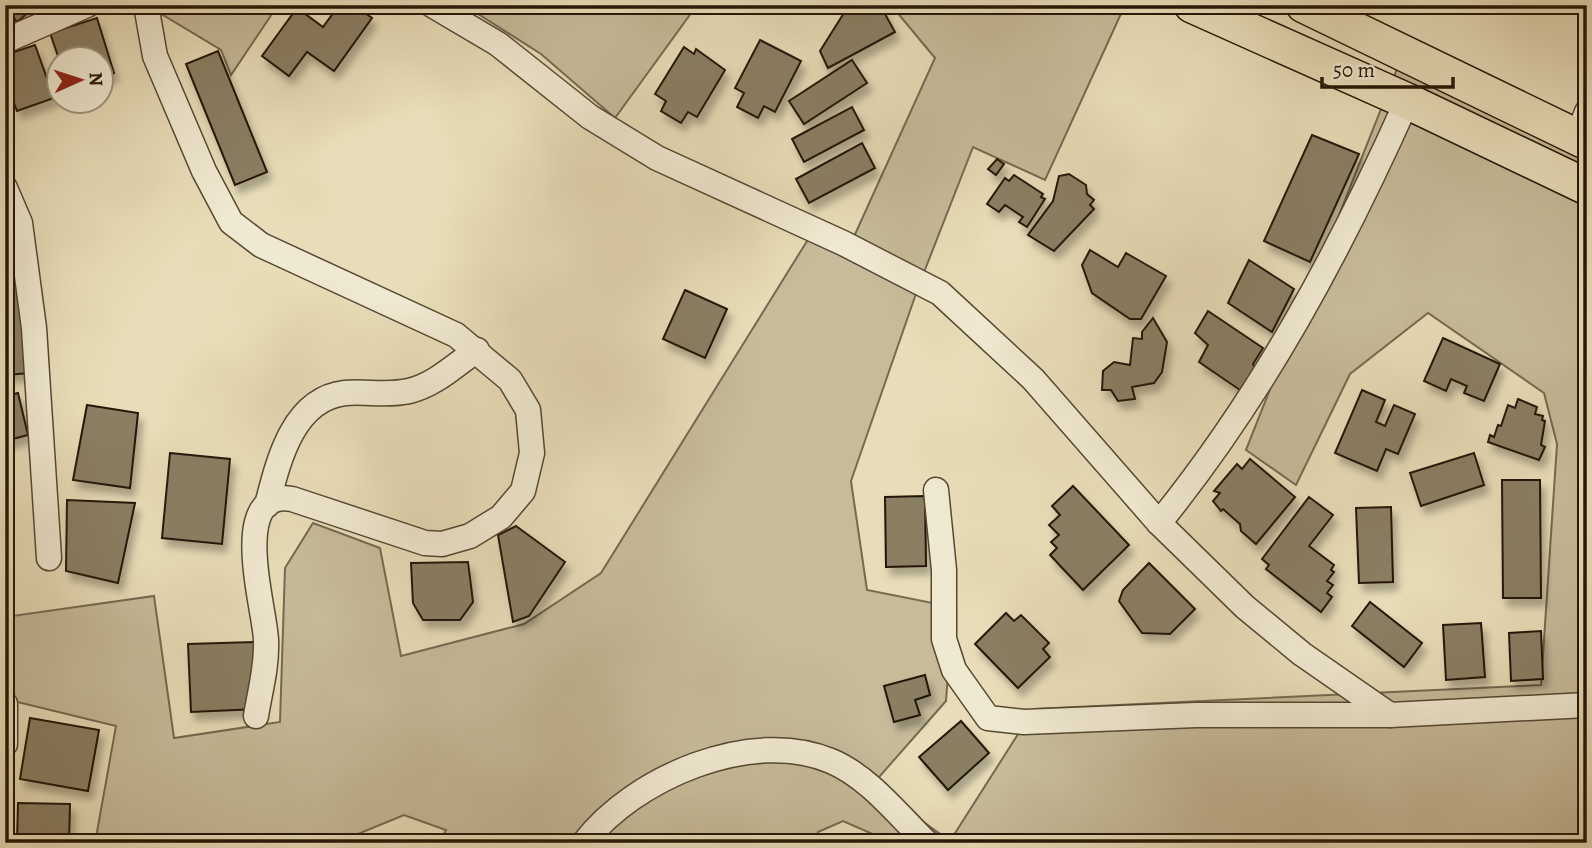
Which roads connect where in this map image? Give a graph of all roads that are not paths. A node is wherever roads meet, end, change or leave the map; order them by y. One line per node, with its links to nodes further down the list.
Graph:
1 (87, 5): 6 (street)
2 (146, 5): 11 (street)
3 (432, 5): 14 (street)
4 (1192, 5): 7 (highway)
5 (1304, 5): 8 (highway)
6 (5, 41)
7 (1407, 101): 9 (highway); 14 (street)
8 (1583, 130)
9 (1587, 187)
10 (5, 188): 15 (street)
11 (477, 349): 13 (street); 13 (street)
12 (936, 490): 18 (street)
13 (267, 505): 19 (street)
14 (1159, 523): 18 (street)
15 (49, 558)
16 (5, 704): 20 (street)
17 (1587, 705): 18 (street)
18 (1390, 715)
19 (256, 716)
20 (5, 744)
21 (583, 843): 22 (street)
22 (928, 843)

